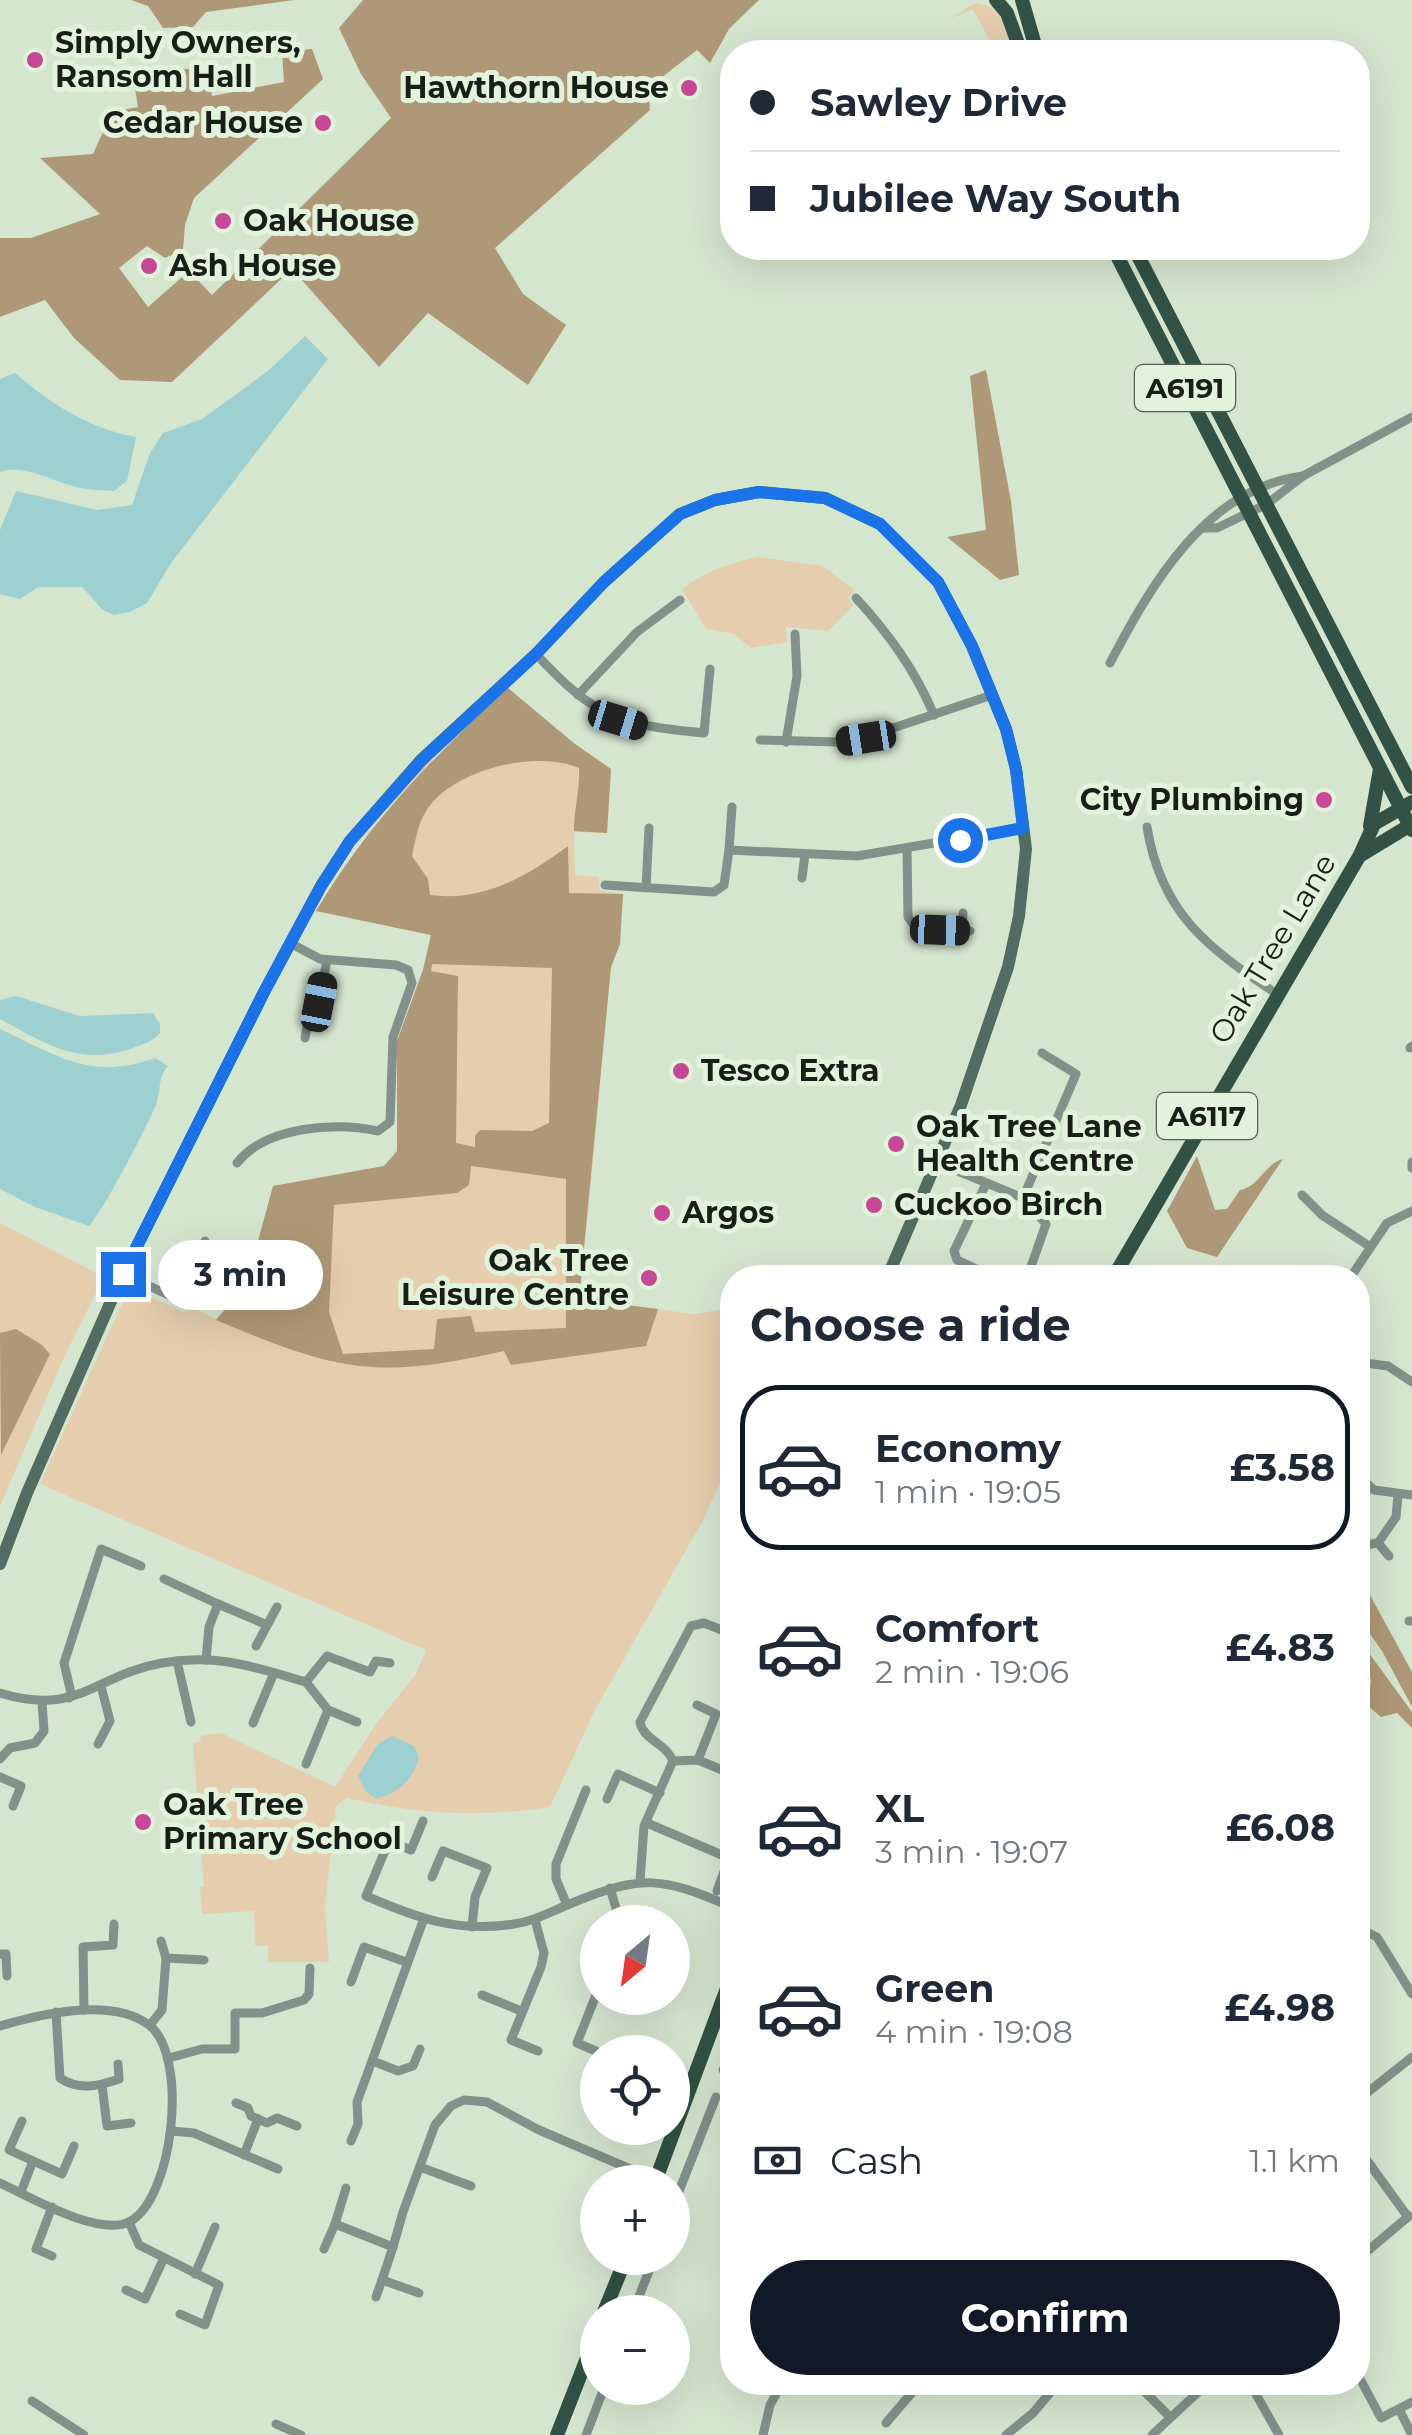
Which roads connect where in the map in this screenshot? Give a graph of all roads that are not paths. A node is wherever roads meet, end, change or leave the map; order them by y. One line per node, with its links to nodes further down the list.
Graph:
1 (996, 0): 3 (main road)
2 (1022, 0): 4 (main road)
3 (1017, 40)
4 (1034, 40)
5 (1118, 260): 9 (main road, A6191)
6 (1140, 260): 8 (main road, A6191)
7 (1412, 417): 8 (street)
8 (1263, 497): 9 (street); 18 (main road, A6191)
9 (1245, 506): 14 (street); 22 (main road, A6191)
10 (856, 598): 19 (street)
11 (680, 600): 17 (street)
12 (795, 634): 21 (street)
13 (536, 654): 16 (street); 17 (street); 39 (street)
14 (1110, 663)
15 (710, 669): 17 (street)
16 (992, 694): 19 (street); 29 (street)
17 (578, 695)
18 (1368, 703): 23 (main road, A6191); 24 (main road)
19 (934, 715): 21 (street)
20 (760, 740): 21 (street)
21 (786, 742)
22 (1380, 768): 24 (main road, A6191); 30 (main road)
23 (1412, 787)
24 (1407, 804): 27 (main road); 30 (main road, Oak Tree Lane)
25 (732, 807): 32 (street)
26 (1147, 826): 41 (street)
27 (1411, 827): 34 (main road, Oak Tree Lane / A6117)
28 (649, 828): 37 (street)
29 (1023, 828): 31 (street); 44 (street)
30 (1368, 833): 34 (main road, Oak Tree Lane / A6117)
31 (907, 849): 33 (street); 38 (street)
32 (729, 850): 33 (street); 37 (street)
33 (805, 854): 35 (street)
34 (1360, 855): 41 (main road, Oak Tree Lane / A6117)
35 (802, 878)
36 (605, 885): 37 (street)
37 (646, 888)
38 (962, 913)
39 (290, 943): 40 (street); 57 (street)
40 (327, 960): 42 (street); 45 (street)
41 (1277, 994): 55 (main road, Oak Tree Lane / A6117)
42 (305, 1038)
43 (1042, 1053): 48 (street)
44 (936, 1162): 46 (street); 52 (street)
45 (237, 1163)
46 (986, 1184): 48 (street); 53 (street)
47 (1302, 1195): 51 (street)
48 (1023, 1198): 54 (street)
49 (1412, 1211): 51 (street)
50 (205, 1241): 57 (street)
51 (1369, 1246): 56 (street)
52 (892, 1265)
53 (968, 1265)
54 (1031, 1265)
55 (1121, 1265)
56 (1358, 1265)
57 (123, 1274): 66 (street)
58 (1370, 1364): 59 (street)
59 (1412, 1382)
60 (1370, 1486): 61 (street)
61 (1398, 1495): 62 (street); 63 (street)
62 (1412, 1495)
63 (1378, 1542): 64 (street); 65 (street)
64 (1370, 1544)
65 (1389, 1556)
66 (0, 1564)
67 (141, 1566): 81 (street)
68 (164, 1579): 69 (street)
69 (218, 1604): 71 (street); 74 (street)
70 (277, 1607): 71 (street)
71 (266, 1624): 73 (street)
72 (720, 1629): 91 (street)
73 (256, 1646)
74 (206, 1660): 75 (street); 77 (street)
75 (177, 1662): 79 (street); 85 (street)
76 (390, 1662): 78 (street)
77 (274, 1673): 78 (street); 87 (street)
78 (306, 1682): 84 (street)
79 (101, 1686): 81 (street); 88 (street)
80 (0, 1694): 82 (street)
81 (69, 1698): 82 (street)
82 (42, 1702): 89 (street)
83 (696, 1705): 90 (street)
84 (328, 1710): 86 (street); 92 (street)
85 (191, 1722)
86 (357, 1722)
87 (253, 1723)
88 (98, 1744)
89 (0, 1760)
90 (698, 1760): 91 (street); 93 (street)
91 (672, 1761): 96 (street)
92 (306, 1764)
93 (720, 1769)
94 (0, 1777): 98 (street)
95 (586, 1790): 108 (street)
96 (660, 1793): 97 (street); 100 (street)
97 (607, 1799)
98 (13, 1806)
99 (423, 1822): 110 (street)
100 (647, 1824): 101 (street); 103 (street)
101 (720, 1854)
102 (432, 1877): 113 (street)
103 (640, 1881): 105 (street); 107 (street)
104 (720, 1883): 106 (street)
105 (610, 1888): 108 (street); 109 (street)
106 (717, 1891)
107 (720, 1903)
108 (567, 1905): 111 (street)
109 (615, 1905)
110 (423, 1920): 113 (street); 119 (street)
111 (536, 1920): 113 (street); 127 (street)
112 (114, 1924): 126 (street)
113 (472, 1927)
114 (1370, 1935): 123 (street)
115 (161, 1942): 117 (street)
116 (0, 1954): 121 (street)
117 (166, 1958): 118 (street); 130 (street)
118 (204, 1960)
119 (406, 1962): 122 (street); 135 (street)
120 (310, 1968): 134 (street)
121 (7, 1976)
122 (351, 1982)
123 (1412, 1994)
124 (482, 1995): 127 (street)
125 (720, 2007): 138 (main road)
126 (84, 2010): 128 (street); 130 (street)
127 (521, 2011): 132 (street)
128 (56, 2012): 129 (street); 137 (street)
129 (0, 2026)
130 (150, 2026): 134 (street)
131 (420, 2049): 135 (street)
132 (538, 2051)
133 (1412, 2057): 139 (street)
134 (169, 2058): 148 (street)
135 (374, 2061): 149 (street)
136 (118, 2064): 137 (street)
137 (102, 2084): 145 (street)
138 (690, 2088)
139 (1370, 2090)
140 (716, 2096): 146 (street)
141 (236, 2102): 143 (street)
142 (690, 2119): 146 (street)
143 (258, 2120): 147 (street); 151 (street)
144 (22, 2121): 152 (street)
145 (131, 2123)
146 (705, 2124): 155 (street)
147 (297, 2126)
148 (171, 2131): 151 (street); 164 (street)
149 (351, 2141)
150 (74, 2146): 152 (street)
151 (244, 2154): 157 (street)
152 (33, 2161): 161 (street)
153 (1370, 2163): 163 (street)
154 (619, 2165): 156 (street)
155 (689, 2165)
156 (420, 2167): 159 (street); 167 (street)
157 (278, 2169)
158 (0, 2183): 161 (street)
159 (471, 2186)
160 (346, 2188): 165 (street)
161 (20, 2192): 162 (street)
162 (52, 2207): 164 (street); 170 (street)
163 (1410, 2215): 168 (street)
164 (129, 2222): 171 (street)
165 (335, 2224): 167 (street); 169 (street)
166 (215, 2227): 172 (street)
167 (394, 2247): 173 (street)
168 (1370, 2248)
169 (324, 2249)
170 (52, 2256)
171 (163, 2260): 172 (street); 174 (street)
172 (195, 2274): 177 (street)
173 (382, 2280): 175 (street); 176 (street)
174 (126, 2290)
175 (420, 2293)
176 (376, 2296)
177 (180, 2314)
178 (580, 2375): 195 (main road)
179 (776, 2395): 197 (street)
180 (910, 2395): 191 (street)
181 (1048, 2395): 198 (street)
182 (1148, 2395): 190 (street)
183 (1195, 2395): 190 (street)
184 (1256, 2395): 200 (street)
185 (1369, 2395): 189 (street)
186 (32, 2400): 193 (street)
187 (1412, 2402): 189 (street)
188 (597, 2405): 196 (street)
189 (1398, 2410): 201 (street)
190 (1170, 2417): 199 (street)
191 (886, 2423)
192 (276, 2424): 194 (street)
193 (84, 2435)
194 (301, 2435)
195 (556, 2435)
196 (586, 2435)
197 (763, 2435)
198 (1006, 2435)
199 (1152, 2435)
200 (1279, 2435)
201 (1412, 2435)

